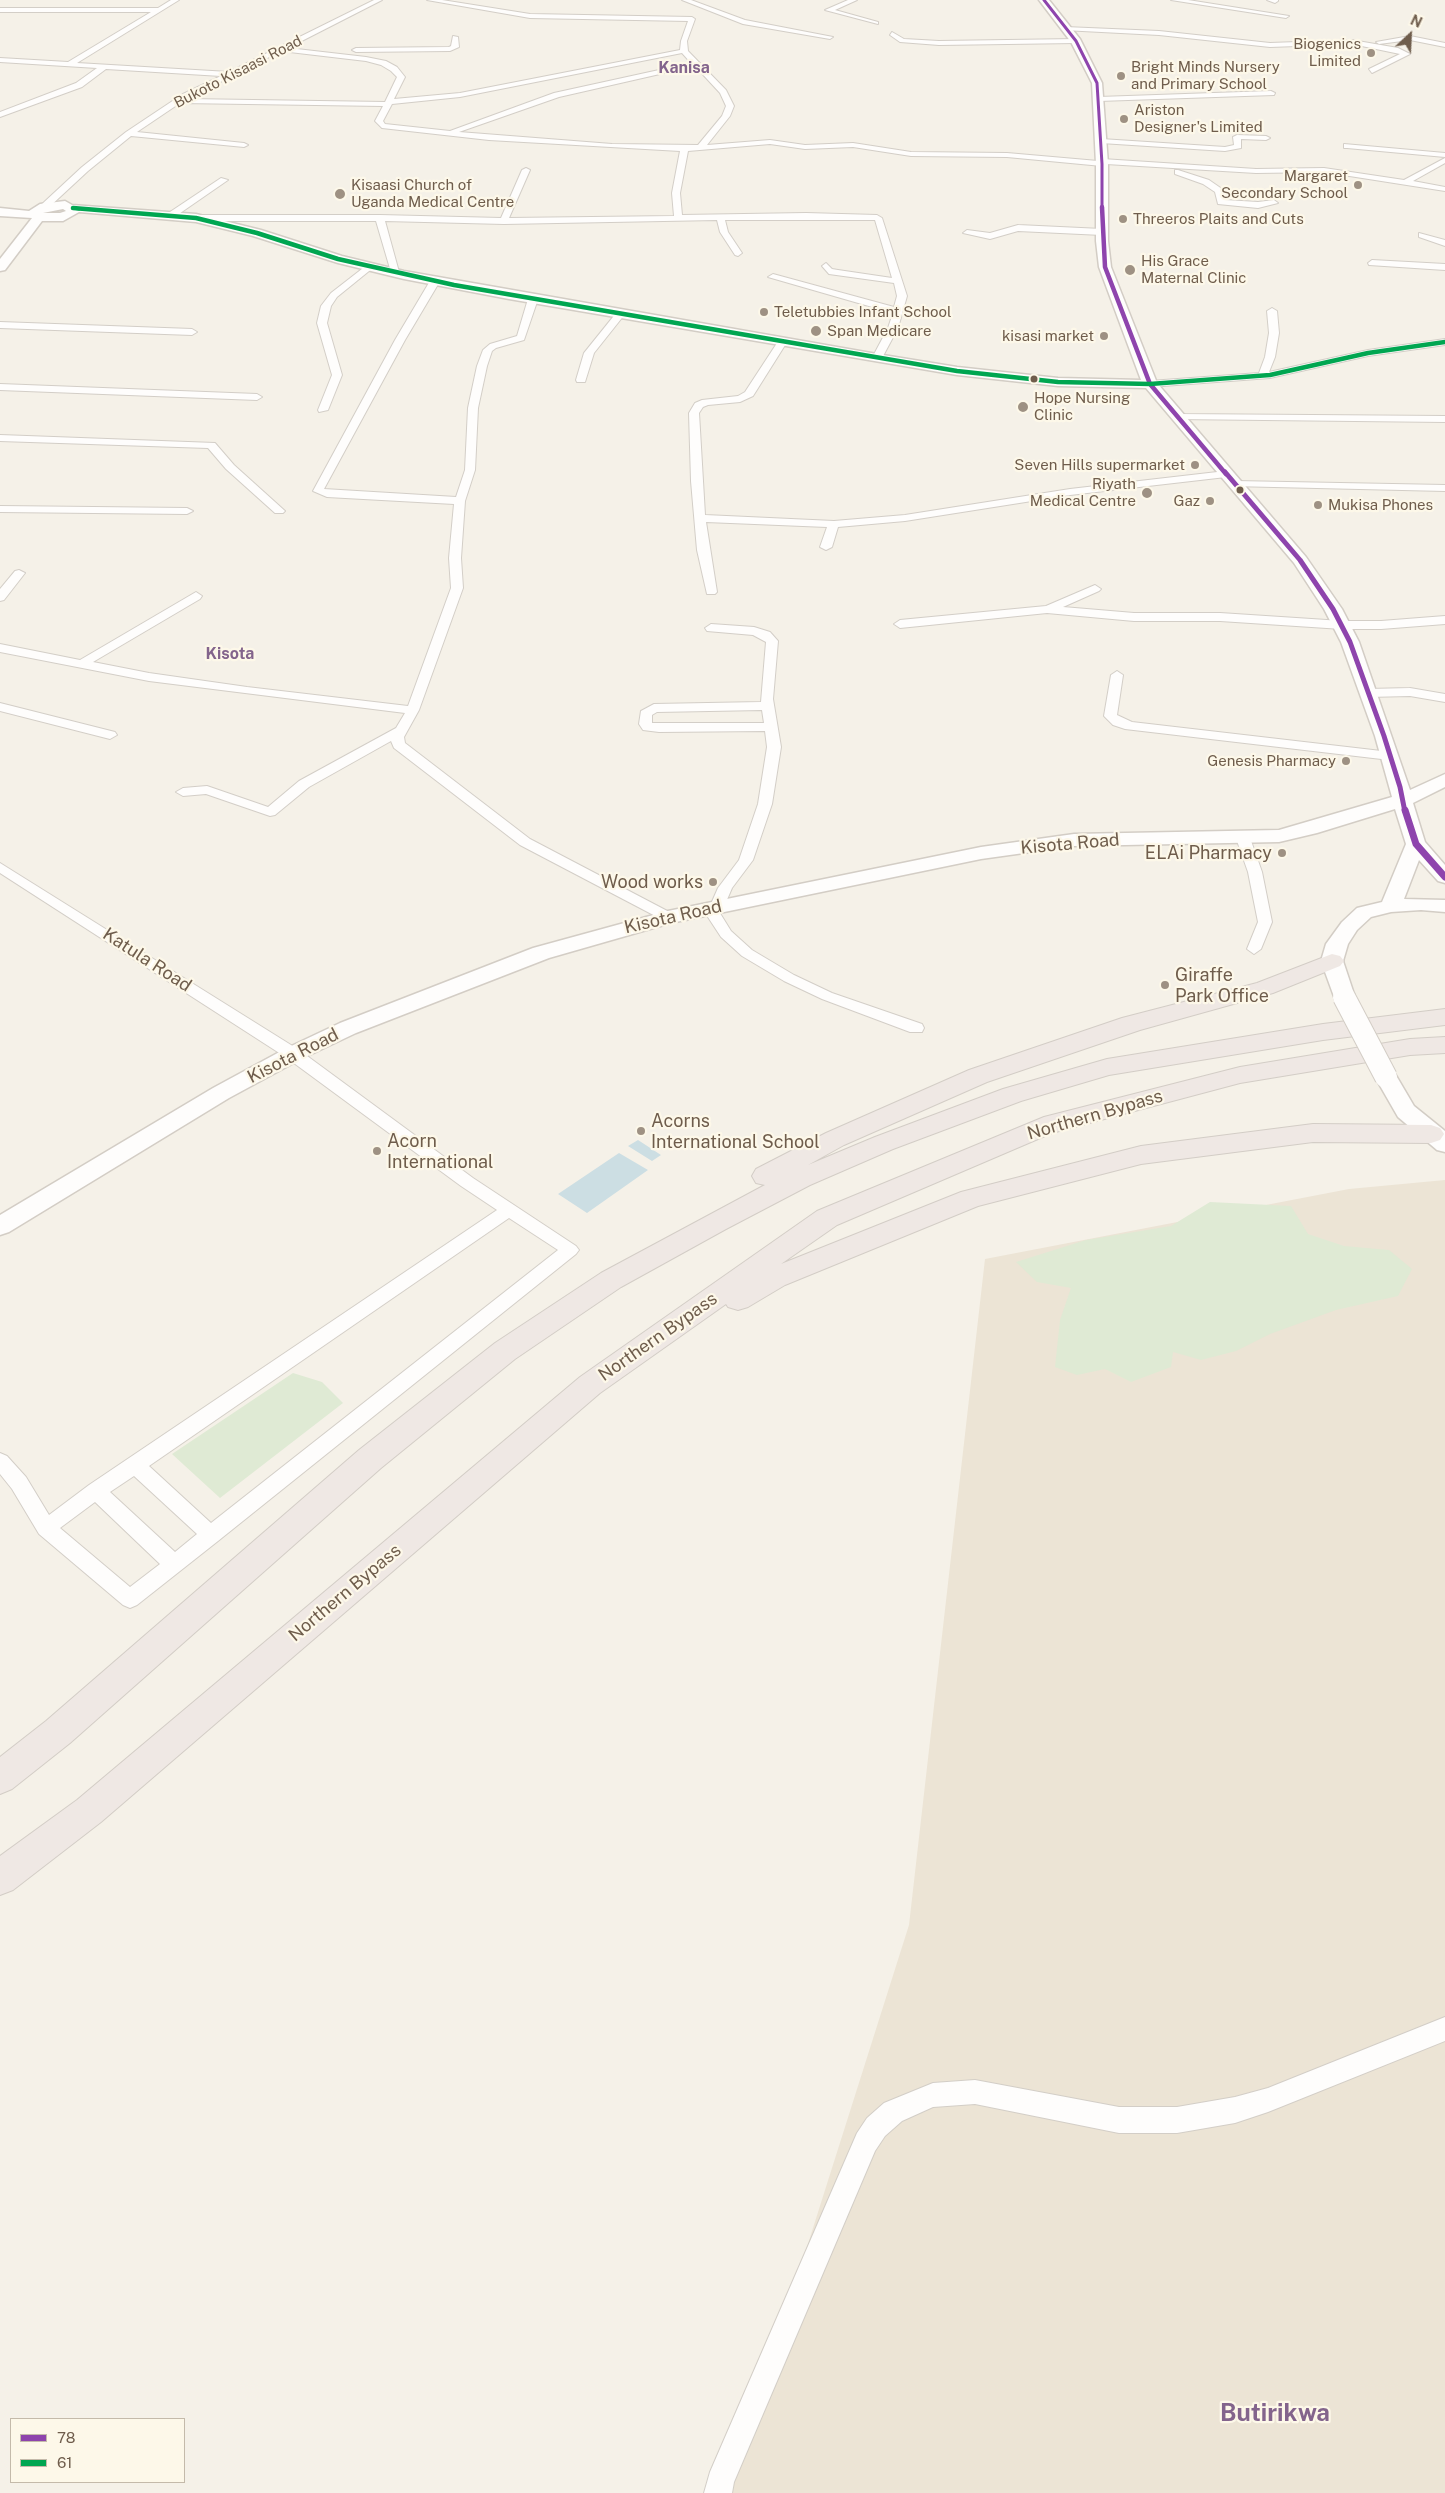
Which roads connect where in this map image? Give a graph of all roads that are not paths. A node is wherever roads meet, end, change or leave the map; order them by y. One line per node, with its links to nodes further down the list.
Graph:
1 (176, 0): 9 (street)
2 (379, 0): 19 (street, Bukoto Kisaasi Road)
3 (430, 0): 20 (street)
4 (685, 0): 15 (street)
5 (854, 0): 11 (street)
6 (1044, 0): 12 (main road)
7 (1174, 0): 10 (street)
8 (0, 10): 9 (street)
9 (160, 10): 23 (street)
10 (1286, 16)
11 (876, 24)
12 (1065, 29): 16 (main road); 17 (street)
13 (905, 33): 16 (street)
14 (455, 37): 21 (street)
15 (830, 37)
16 (1076, 41): 29 (main road)
17 (1359, 43): 18 (street); 26 (street)
18 (1445, 45)
19 (280, 49): 21 (street); 27 (street, Bukoto Kisaasi Road)
20 (684, 51): 24 (street); 31 (street)
21 (319, 53): 31 (street)
22 (0, 60): 23 (street)
23 (70, 64): 25 (street)
24 (696, 64): 33 (street); 38 (street)
25 (105, 66): 27 (street); 32 (street)
26 (1372, 71)
27 (228, 74): 30 (street, Bukoto Kisaasi Road)
28 (1271, 93): 29 (street)
29 (1099, 99): 36 (main road)
30 (179, 101): 31 (street); 34 (street, Bukoto Kisaasi Road)
31 (389, 103): 33 (street)
32 (0, 115)
33 (450, 133): 40 (street)
34 (129, 134): 37 (street); 49 (street, Bukoto Kisaasi Road)
35 (1266, 138): 36 (street)
36 (1101, 141): 43 (main road)
37 (244, 145)
38 (702, 146): 40 (street); 43 (street)
39 (1347, 146): 41 (street)
40 (684, 148): 55 (street)
41 (1445, 155)
42 (1445, 160): 47 (street)
43 (1102, 163): 44 (street); 61 (main road)
44 (1163, 166): 47 (street); 50 (street)
45 (526, 170): 59 (street)
46 (224, 180): 54 (street)
47 (1406, 182): 48 (street)
48 (1445, 189)
49 (58, 194): 52 (street, Bukoto Kisaasi Road); 53 (street)
50 (1274, 203)
51 (2, 212): 52 (main road)
52 (39, 212): 53 (main road); 60 (main road, Bukoto Kisaasi Road)
53 (66, 212): 54 (main road); 60 (main road, Bukoto Kisaasi Road)
54 (170, 216): 56 (main road)
55 (678, 217): 58 (street); 59 (street)
56 (196, 218): 57 (street); 67 (main road)
57 (380, 218): 59 (street); 71 (street)
58 (720, 218): 65 (street); 74 (street)
59 (504, 221)
60 (30, 231): 69 (main road, Bukoto Kisaasi Road)
61 (1102, 232): 62 (street); 86 (main road)
62 (967, 233)
63 (1422, 235): 64 (street)
64 (1445, 243)
65 (738, 253)
66 (1372, 263): 70 (street)
67 (370, 266): 71 (main road); 89 (street)
68 (826, 266): 74 (street)
69 (0, 267)
70 (1445, 268)
71 (395, 272): 73 (main road)
72 (773, 277): 76 (street)
73 (435, 281): 75 (main road); 95 (street)
74 (896, 281): 76 (street)
75 (533, 299): 78 (main road); 95 (street)
76 (898, 311): 83 (street)
77 (1272, 311): 84 (street)
78 (620, 314): 81 (main road); 85 (street)
79 (0, 325): 80 (street)
80 (192, 332)
81 (782, 342): 83 (main road); 99 (street)
82 (1445, 342): 84 (street)
83 (877, 358): 86 (main road)
84 (1263, 375): 86 (street)
85 (581, 380)
86 (1150, 384): 90 (main road)
87 (0, 388): 88 (street)
88 (257, 397)
89 (323, 410)
90 (1178, 418): 91 (street); 93 (main road)
91 (1445, 419)
92 (0, 438): 98 (street)
93 (1230, 479): 94 (street); 100 (street); 110 (main road)
94 (1445, 488)
95 (460, 500): 119 (street)
96 (0, 509): 97 (street)
97 (187, 511)
98 (279, 511)
99 (701, 518): 100 (street); 104 (street)
100 (834, 524): 101 (street)
101 (826, 547)
102 (19, 573): 106 (street)
103 (1095, 589): 107 (street)
104 (712, 592)
105 (196, 596): 113 (street)
106 (0, 597)
107 (1047, 609): 109 (street); 110 (street)
108 (1445, 620): 110 (street)
109 (900, 624)
110 (1342, 625): 115 (main road)
111 (711, 628): 117 (street)
112 (0, 648): 113 (street)
113 (83, 663): 119 (street)
114 (1117, 675): 123 (street)
115 (1368, 692): 116 (street); 123 (main road)
116 (1445, 698)
117 (768, 706): 120 (street); 120 (street)
118 (0, 707): 122 (street)
119 (413, 710): 121 (street)
120 (771, 727): 133 (street)
121 (400, 731): 125 (street); 134 (street)
122 (110, 734)
123 (1390, 756): 126 (main road)
124 (1445, 780): 126 (main road, Kisota Road)
125 (183, 792)
126 (1404, 800): 127 (main road, Kisota Road); 128 (main road)
127 (1243, 838): 133 (main road, Kisota Road); 135 (street)
128 (1416, 844): 130 (main road); 131 (main road)
129 (0, 867): 140 (street, Katula Road)
130 (1445, 877)
131 (1391, 906): 132 (main road); 136 (main road)
132 (1445, 906)
133 (714, 907): 134 (main road, Kisota Road); 138 (street)
134 (668, 916): 140 (main road, Kisota Road)
135 (1254, 949)
136 (1332, 961): 141 (main road, bridge); 144 (highway)
137 (1445, 1017): 144 (highway, Northern Bypass)
138 (916, 1028)
139 (1445, 1044): 145 (highway, Northern Bypass)
140 (293, 1054): 142 (street, Katula Road); 143 (main road, Kisota Road)
141 (1438, 1139): 145 (highway)
142 (510, 1210): 147 (street); 150 (street, Katula Road)
143 (0, 1226)
144 (611, 1280): 152 (highway, Northern Bypass)
145 (590, 1386): 153 (highway, Northern Bypass)
146 (0, 1461): 149 (street)
147 (135, 1465): 148 (street); 150 (street)
148 (96, 1491): 149 (street); 151 (street)
149 (46, 1528): 151 (street)
150 (211, 1535): 151 (street)
151 (174, 1564)
152 (0, 1778)
153 (0, 1878)
154 (1445, 2029): 155 (street)
155 (718, 2493)

